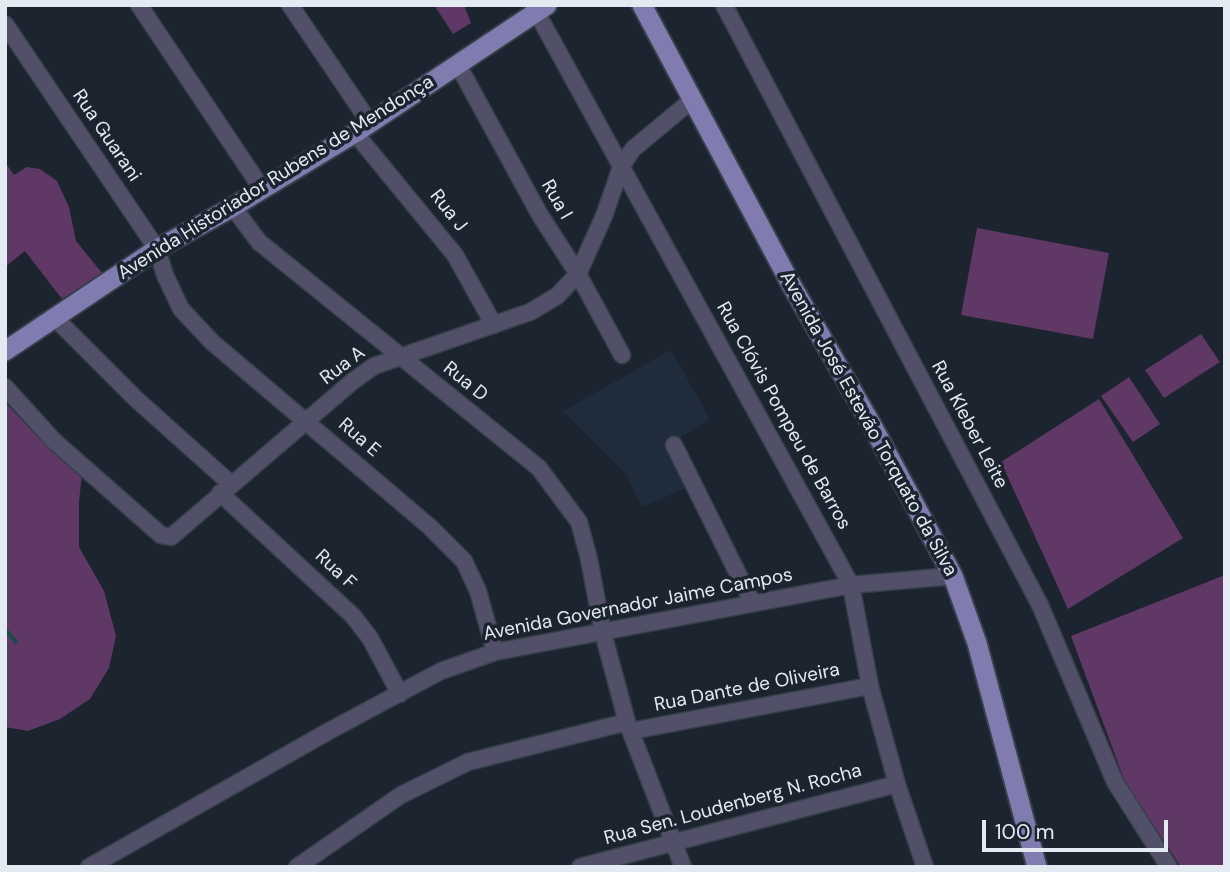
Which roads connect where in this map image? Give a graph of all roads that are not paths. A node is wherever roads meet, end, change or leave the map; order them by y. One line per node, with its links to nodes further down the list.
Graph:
1 (139, 5): 11 (street)
2 (290, 5): 9 (street, Rua J)
3 (642, 5): 8 (main road, Avenida José Estevão Torquato da Silva)
4 (724, 5): 41 (street, Rua Kleber Leite)
5 (542, 9): 7 (main road, Avenida Historiador Rubens de Mendonça); 10 (street, Rua Clóvis Pompeu de Barros)
6 (5, 24): 13 (street, Rua Guarani)
7 (458, 65): 9 (main road, Avenida Historiador Rubens de Mendonça); 14 (street, Rua I)
8 (692, 100): 10 (street, Rua A); 25 (main road, Avenida José Estevão Torquato da Silva)
9 (362, 128): 11 (main road, Avenida Historiador Rubens de Mendonça); 17 (street, Rua J)
10 (621, 167): 14 (street, Rua A); 26 (street, Rua Clóvis Pompeu de Barros)
11 (262, 189): 12 (main road, Avenida Historiador Rubens de Mendonça)
12 (233, 207): 13 (main road, Avenida Historiador Rubens de Mendonça); 20 (street, Rua D)
13 (157, 249): 15 (street, Rua Guarani); 16 (main road, Avenida Historiador Rubens de Mendonça)
14 (578, 274): 17 (street, Rua A); 19 (street, Rua I)
15 (165, 275): 22 (street, Rua E)
16 (55, 318): 18 (main road, Avenida Historiador Rubens de Mendonça); 24 (street)
17 (494, 325): 20 (street, Rua A)
18 (5, 351)
19 (622, 355)
20 (399, 356): 22 (street, Rua A); 28 (street, Rua D)
21 (5, 387): 24 (street, Rua A)
22 (308, 421): 24 (street, Rua A); 29 (street, Rua E)
23 (674, 445): 27 (street)
24 (226, 489): 31 (street, Rua F)
25 (953, 576): 26 (street, Avenida Governador Jaime Campos); 40 (main road, Avenida José Estevão Torquato da Silva)
26 (850, 585): 27 (street, Avenida Governador Jaime Campos); 30 (street, Rua Clóvis Pompeu de Barros)
27 (752, 602): 28 (street, Avenida Governador Jaime Campos)
28 (603, 633): 29 (street, Avenida Governador Jaime Campos); 32 (street, Rua D)
29 (495, 652): 31 (street, Avenida Governador Jaime Campos)
30 (870, 687): 32 (street, Rua Dante de Oliveira); 33 (street, Rua Clóvis Pompeu de Barros)
31 (400, 694): 35 (street, Avenida Governador Jaime Campos)
32 (629, 727): 34 (street, Rua D); 36 (street, Rua Dante de Oliveira)
33 (897, 784): 34 (street, Rua Sen. Loudenberg N. Rocha); 39 (street, Rua Clóvis Pompeu de Barros)
34 (673, 842): 37 (street, Rua Sen. Loudenberg N. Rocha); 38 (street, Rua D)
35 (89, 867)
36 (297, 867)
37 (580, 867)
38 (683, 867)
39 (925, 867)
40 (1037, 867)
41 (1170, 867)

